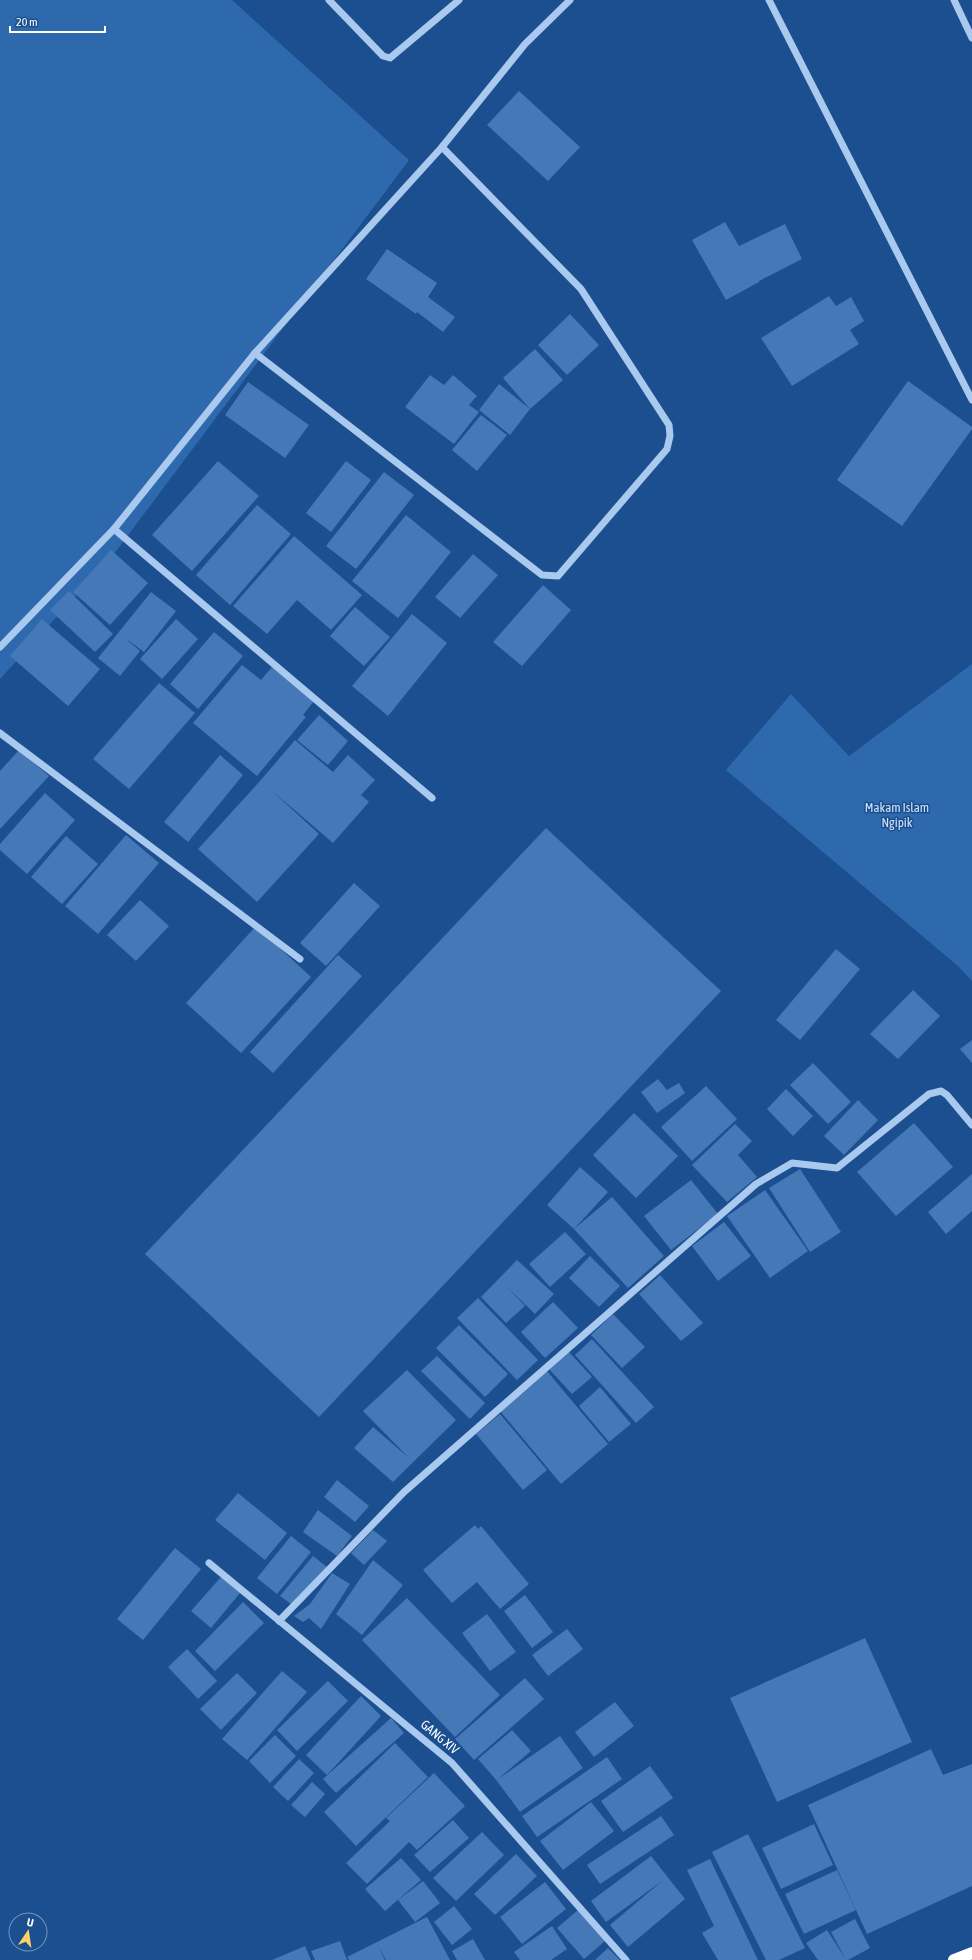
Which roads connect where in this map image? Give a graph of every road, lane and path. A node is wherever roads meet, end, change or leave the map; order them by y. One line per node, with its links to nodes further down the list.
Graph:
1 (329, 0): 2 (street)
2 (459, 0)
3 (570, 0): 7 (street)
4 (769, 0): 9 (street)
5 (954, 0): 6 (street)
6 (972, 36)
7 (442, 146): 8 (street); 8 (street)
8 (255, 353): 10 (street)
9 (972, 400)
10 (114, 529): 11 (street); 13 (street)
11 (0, 647)
12 (0, 733): 14 (street)
13 (432, 798)
14 (300, 959)
15 (972, 1125): 17 (street)
16 (209, 1563): 17 (street, GANG XIV)
17 (279, 1621): 19 (street, GANG XIV)
18 (972, 1952): 20 (highway)
19 (626, 1960)
20 (954, 1960)

